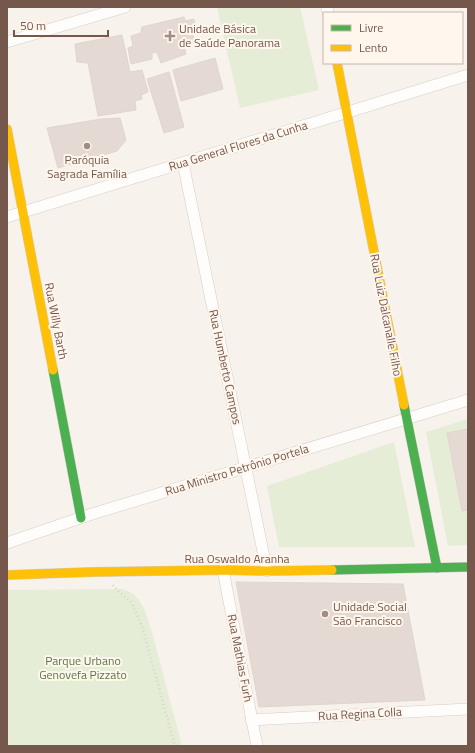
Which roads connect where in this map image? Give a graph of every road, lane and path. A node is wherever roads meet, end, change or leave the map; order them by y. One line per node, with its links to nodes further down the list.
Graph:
1 (125, 7): 2 (street)
2 (7, 42)
3 (338, 64): 5 (street, Rua Luiz Dalcanalle Filho)
4 (468, 75): 5 (street, Rua General Flores da Cunha)
5 (347, 112): 7 (street, Rua General Flores da Cunha); 11 (street, Rua Luiz Dalcanalle Filho)
6 (7, 129): 8 (street, Rua Willy Barth)
7 (183, 163): 8 (street, Rua General Flores da Cunha); 12 (street, Rua Humberto Campos)
8 (23, 212): 9 (street, Rua General Flores da Cunha); 13 (street, Rua Willy Barth)
9 (7, 217)
10 (468, 400): 11 (street, Rua Ministro Petrônio Portela)
11 (406, 418): 12 (street, Rua Ministro Petrônio Portela); 15 (street, Rua Luiz Dalcanalle Filho)
12 (245, 467): 13 (street, Rua Ministro Petrônio Portela); 18 (street, Rua Humberto Campos)
13 (81, 518): 14 (street, Rua Ministro Petrônio Portela)
14 (7, 543)
15 (437, 568): 16 (street, Rua Oswaldo Aranha); 18 (street, Rua Oswaldo Aranha)
16 (468, 568)
17 (223, 570): 18 (street, Rua Oswaldo Aranha); 19 (street, Rua Oswaldo Aranha); 22 (street, Rua Mathias Furh)
18 (267, 571)
19 (7, 575)
20 (106, 585): 23 (path)
21 (468, 709): 22 (street, Rua Regina Colla)
22 (251, 720): 24 (street, Rua Mathias Furh)
23 (175, 746)
24 (257, 746)

